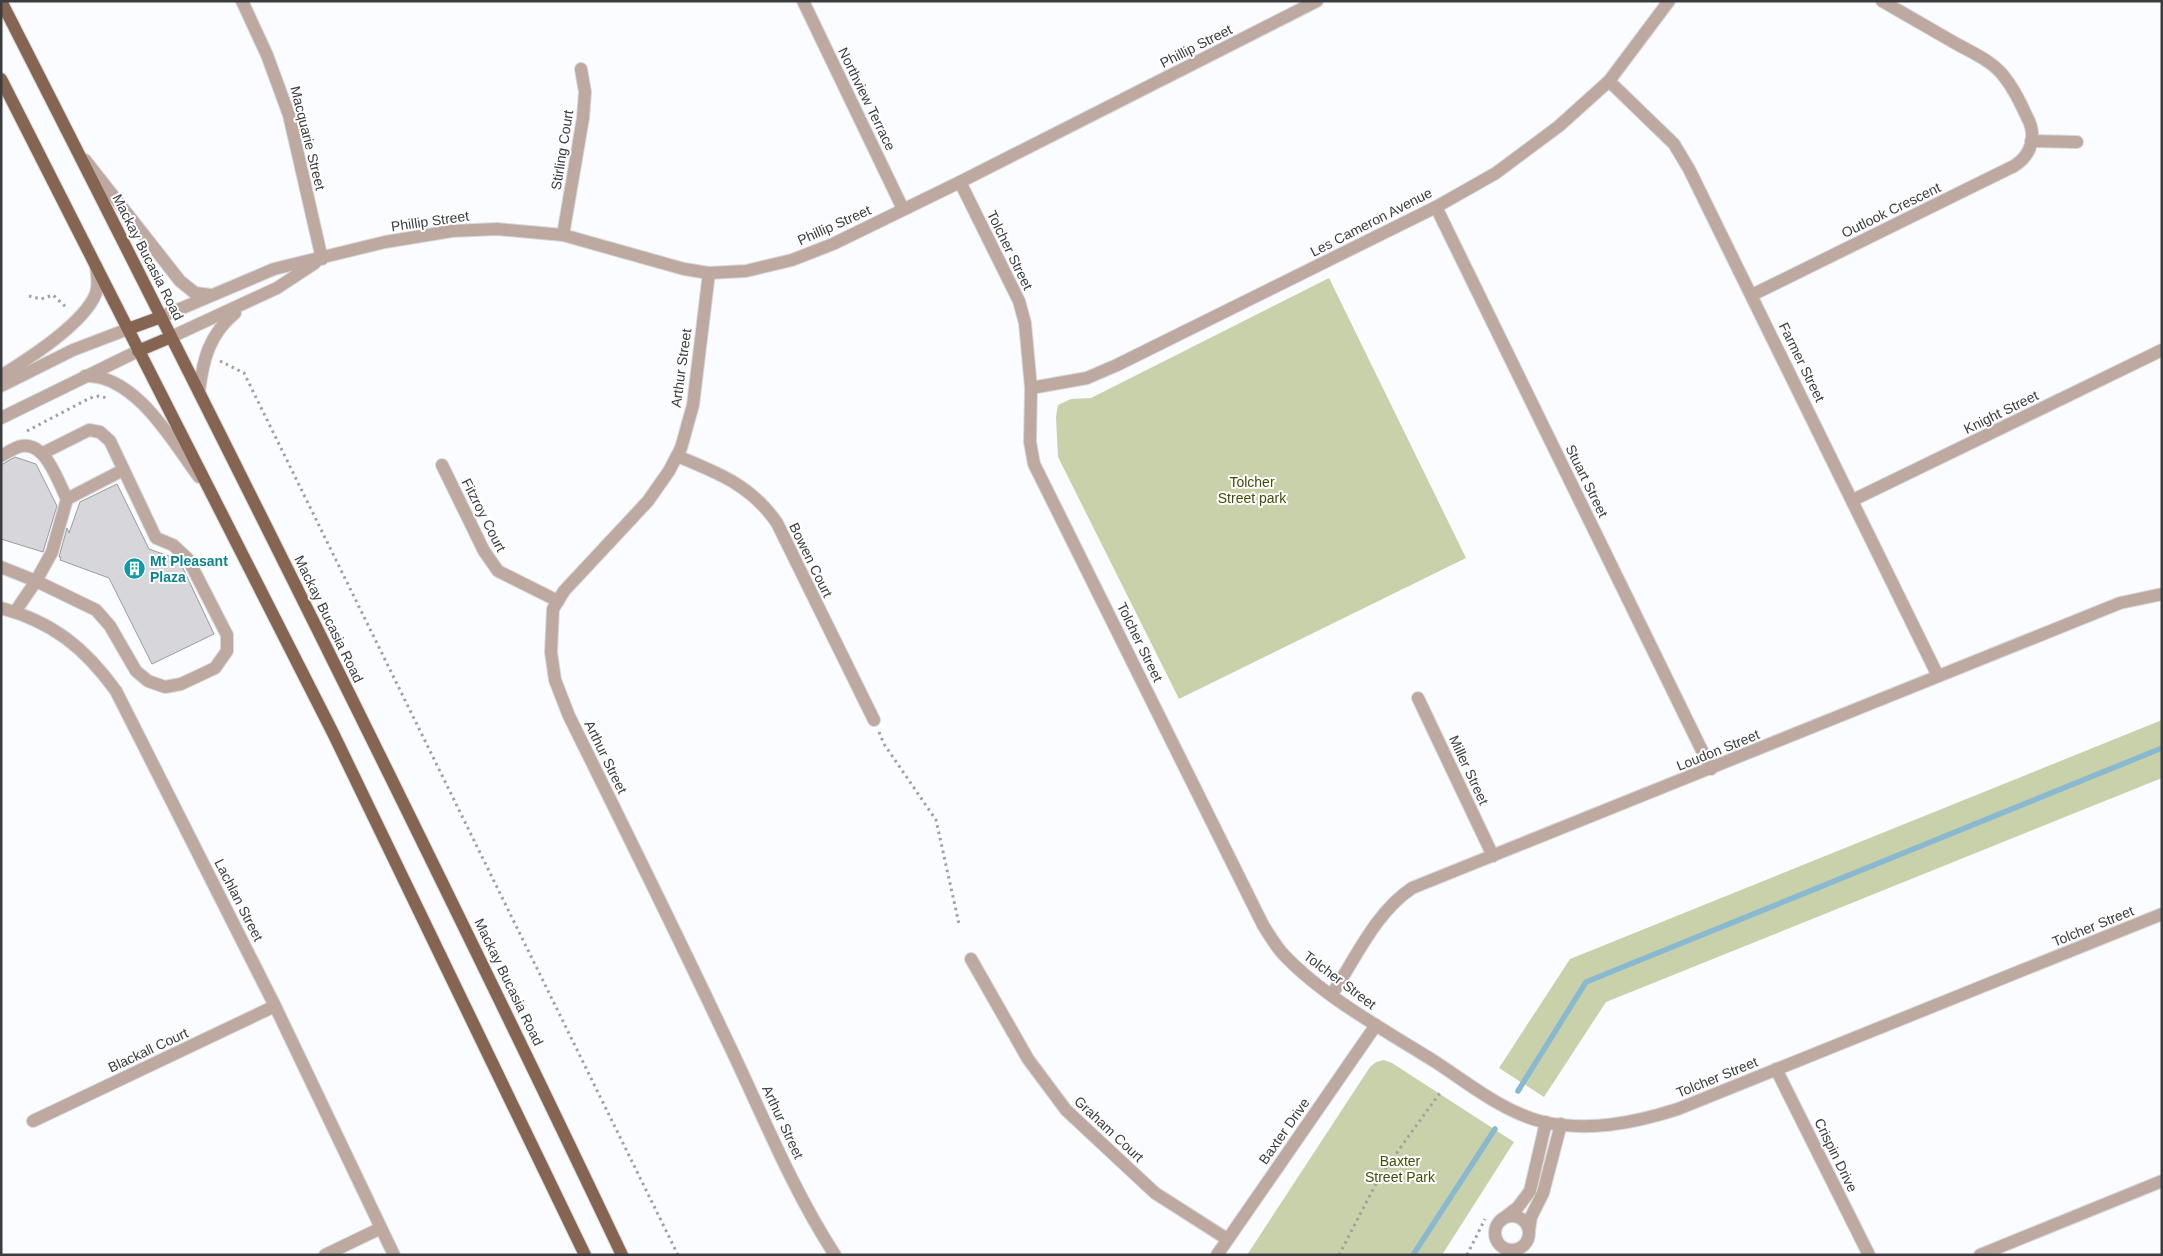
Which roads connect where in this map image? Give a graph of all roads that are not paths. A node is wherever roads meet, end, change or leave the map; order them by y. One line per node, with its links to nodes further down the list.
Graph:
1 (1, 1): 12 (main road, Mackay Bucasia Road)
2 (242, 1): 17 (street, Macquarie Street)
3 (803, 1): 15 (street, Northview Terrace)
4 (1317, 1): 13 (street, Phillip Street)
5 (1669, 1): 9 (street, Les Cameron Avenue)
6 (1882, 1): 10 (street)
7 (581, 68): 16 (street, Stirling Court)
8 (1, 79): 18 (main road)
9 (1610, 81): 14 (street, Les Cameron Avenue); 21 (street, Farmer Street)
10 (2031, 141): 11 (street); 21 (street, Outlook Crescent)
11 (2077, 142)
12 (77, 150): 20 (street); 23 (main road, Mackay Bucasia Road)
13 (960, 182): 15 (street, Phillip Street); 31 (street, Tolcher Street)
14 (1436, 207): 31 (street, Les Cameron Avenue); 51 (street, Stuart Street)
15 (903, 209): 19 (street, Phillip Street)
16 (563, 235): 17 (street, Phillip Street); 19 (street, Phillip Street)
17 (322, 259): 20 (street, Phillip Street); 22 (street, Phillip Street)
18 (96, 266): 24 (main road); 28 (street)
19 (709, 273): 36 (street, Arthur Street)
20 (215, 294): 23 (street, Phillip Street)
21 (1752, 295): 41 (street, Farmer Street)
22 (256, 299): 25 (street, Phillip Street); 32 (street)
23 (161, 317): 24 (main road, Phillip Street); 25 (main road, Mackay Bucasia Road)
24 (128, 329): 27 (main road); 30 (street, Phillip Street)
25 (171, 337): 27 (main road, Phillip Street); 32 (main road, Mackay Bucasia Road)
26 (2162, 350): 41 (street, Knight Street)
27 (138, 351): 29 (street, Phillip Street); 39 (main road)
28 (1, 376)
29 (85, 376): 33 (street, Phillip Street); 39 (street)
30 (1, 386)
31 (1031, 388): 55 (street, Tolcher Street)
32 (200, 392): 72 (main road, Mackay Bucasia Road)
33 (1, 418)
34 (43, 453): 35 (street); 38 (street); 40 (street)
35 (1, 456)
36 (677, 456): 45 (street, Arthur Street); 50 (street, Bowen Court)
37 (442, 465): 45 (street, Fitzroy Court)
38 (123, 470): 40 (street); 43 (street)
39 (208, 489): 71 (main road)
40 (68, 499): 43 (street)
41 (1853, 500): 48 (street, Farmer Street)
42 (1, 567): 43 (street)
43 (36, 581): 47 (street)
44 (2162, 594): 48 (street, Loudon Street)
45 (558, 601): 73 (street, Arthur Street)
46 (1, 608): 47 (street, Lachlan Street)
47 (15, 612): 56 (street, Lachlan Street)
48 (1938, 676): 51 (street, Loudon Street)
49 (1418, 698): 52 (street, Miller Street)
50 (874, 720)
51 (1711, 769): 52 (street, Loudon Street)
52 (1492, 856): 55 (street, Loudon Street)
53 (2162, 914): 58 (street, Tolcher Street)
54 (971, 959): 67 (street, Graham Court)
55 (1332, 994): 57 (street, Tolcher Street)
56 (275, 1006): 59 (street, Blackall Court); 64 (street, Lachlan Street)
57 (1376, 1025): 60 (street, Tolcher Street); 67 (street, Baxter Drive)
58 (1776, 1069): 61 (street, Tolcher Street); 77 (street, Crispin Drive)
59 (33, 1121)
60 (1546, 1122): 61 (street, Tolcher Street); 63 (street)
61 (1561, 1124): 65 (street)
62 (2162, 1181): 78 (street)
63 (1500, 1221): 65 (street); 66 (street)
64 (381, 1228): 69 (street); 70 (street, Lachlan Street)
65 (1529, 1231): 68 (street)
66 (1494, 1235): 68 (street); 75 (street)
67 (1227, 1239): 74 (street, Baxter Drive)
68 (1524, 1245): 76 (street)
69 (325, 1255)
70 (394, 1255)
71 (585, 1255)
72 (622, 1255)
73 (836, 1255)
74 (1217, 1255)
75 (1494, 1255)
76 (1513, 1255)
77 (1869, 1255)
78 (1980, 1255)

